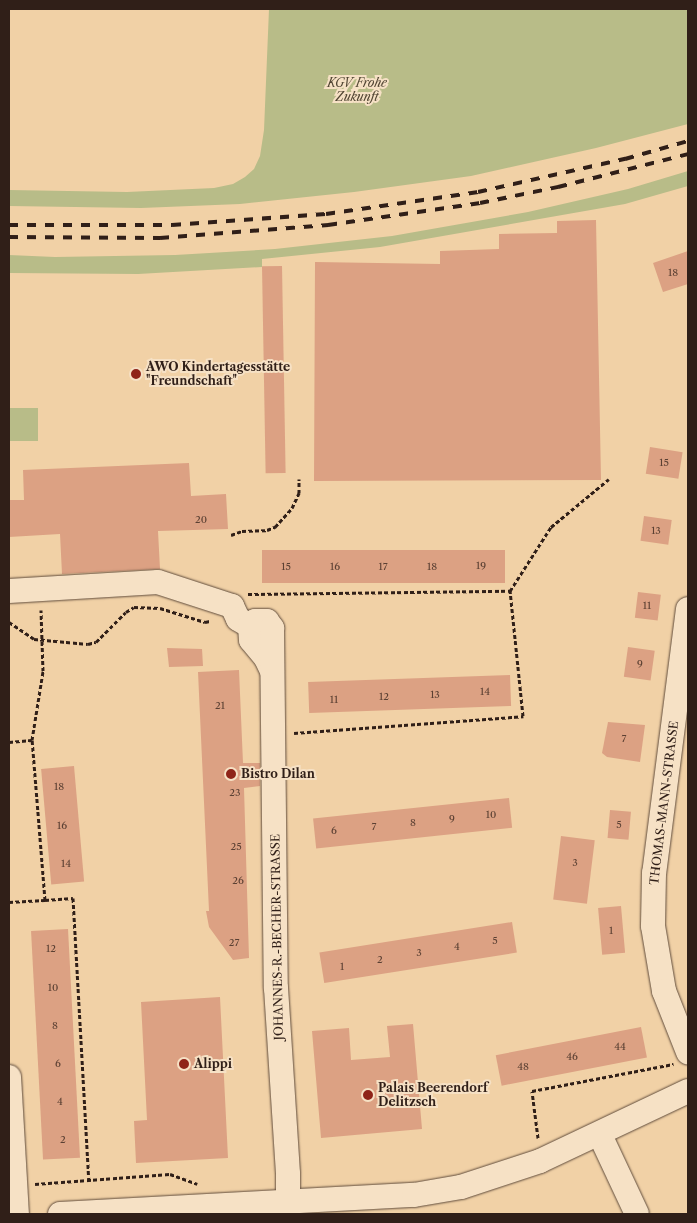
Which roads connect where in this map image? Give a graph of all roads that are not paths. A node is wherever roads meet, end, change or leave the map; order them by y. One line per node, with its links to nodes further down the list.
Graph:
1 (9, 591): 7 (street, JOHANNES-R.-BECHER-STRASSE)
2 (688, 609): 3 (street, THOMAS-MANN-STRASSE)
3 (683, 1058)
4 (9, 1077): 8 (street)
5 (688, 1091): 6 (street)
6 (600, 1135): 7 (street); 10 (street)
7 (287, 1208): 9 (street)
8 (17, 1214)
9 (60, 1214)
10 (637, 1214)

